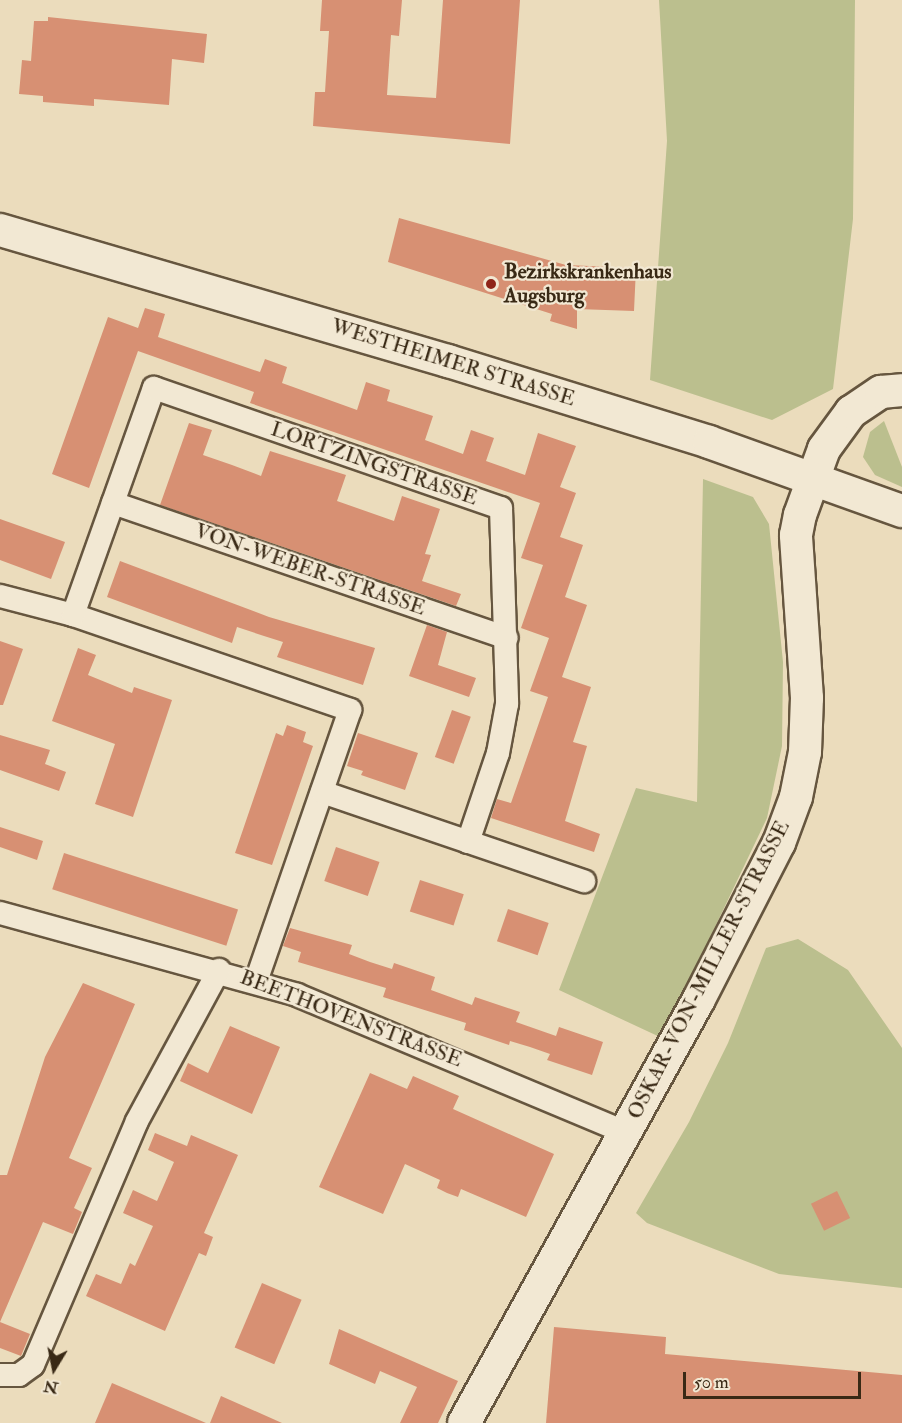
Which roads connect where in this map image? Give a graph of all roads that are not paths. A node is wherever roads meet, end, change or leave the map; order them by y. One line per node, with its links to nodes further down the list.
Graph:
1 (0, 230): 3 (street, WESTHEIMER STRASSE)
2 (902, 390): 3 (street, OSKAR-VON-MILLER-STRASSE)
3 (811, 479): 5 (street, WESTHEIMER STRASSE); 15 (street, OSKAR-VON-MILLER-STRASSE)
4 (113, 503): 7 (street, LORTZINGSTRASSE); 8 (street, VON-WEBER-STRASSE); 8 (street, LORTZINGSTRASSE)
5 (902, 511)
6 (0, 596): 7 (street)
7 (73, 615): 9 (street)
8 (507, 638): 10 (street, LORTZINGSTRASSE)
9 (322, 792): 10 (street); 14 (street)
10 (468, 842): 11 (street)
11 (584, 880)
12 (0, 913): 13 (street, BEETHOVENSTRASSE)
13 (219, 970): 14 (street, BEETHOVENSTRASSE); 16 (street)
14 (256, 982): 15 (street, BEETHOVENSTRASSE)
15 (625, 1132): 17 (street, OSKAR-VON-MILLER-STRASSE)
16 (0, 1374)
17 (464, 1423)

